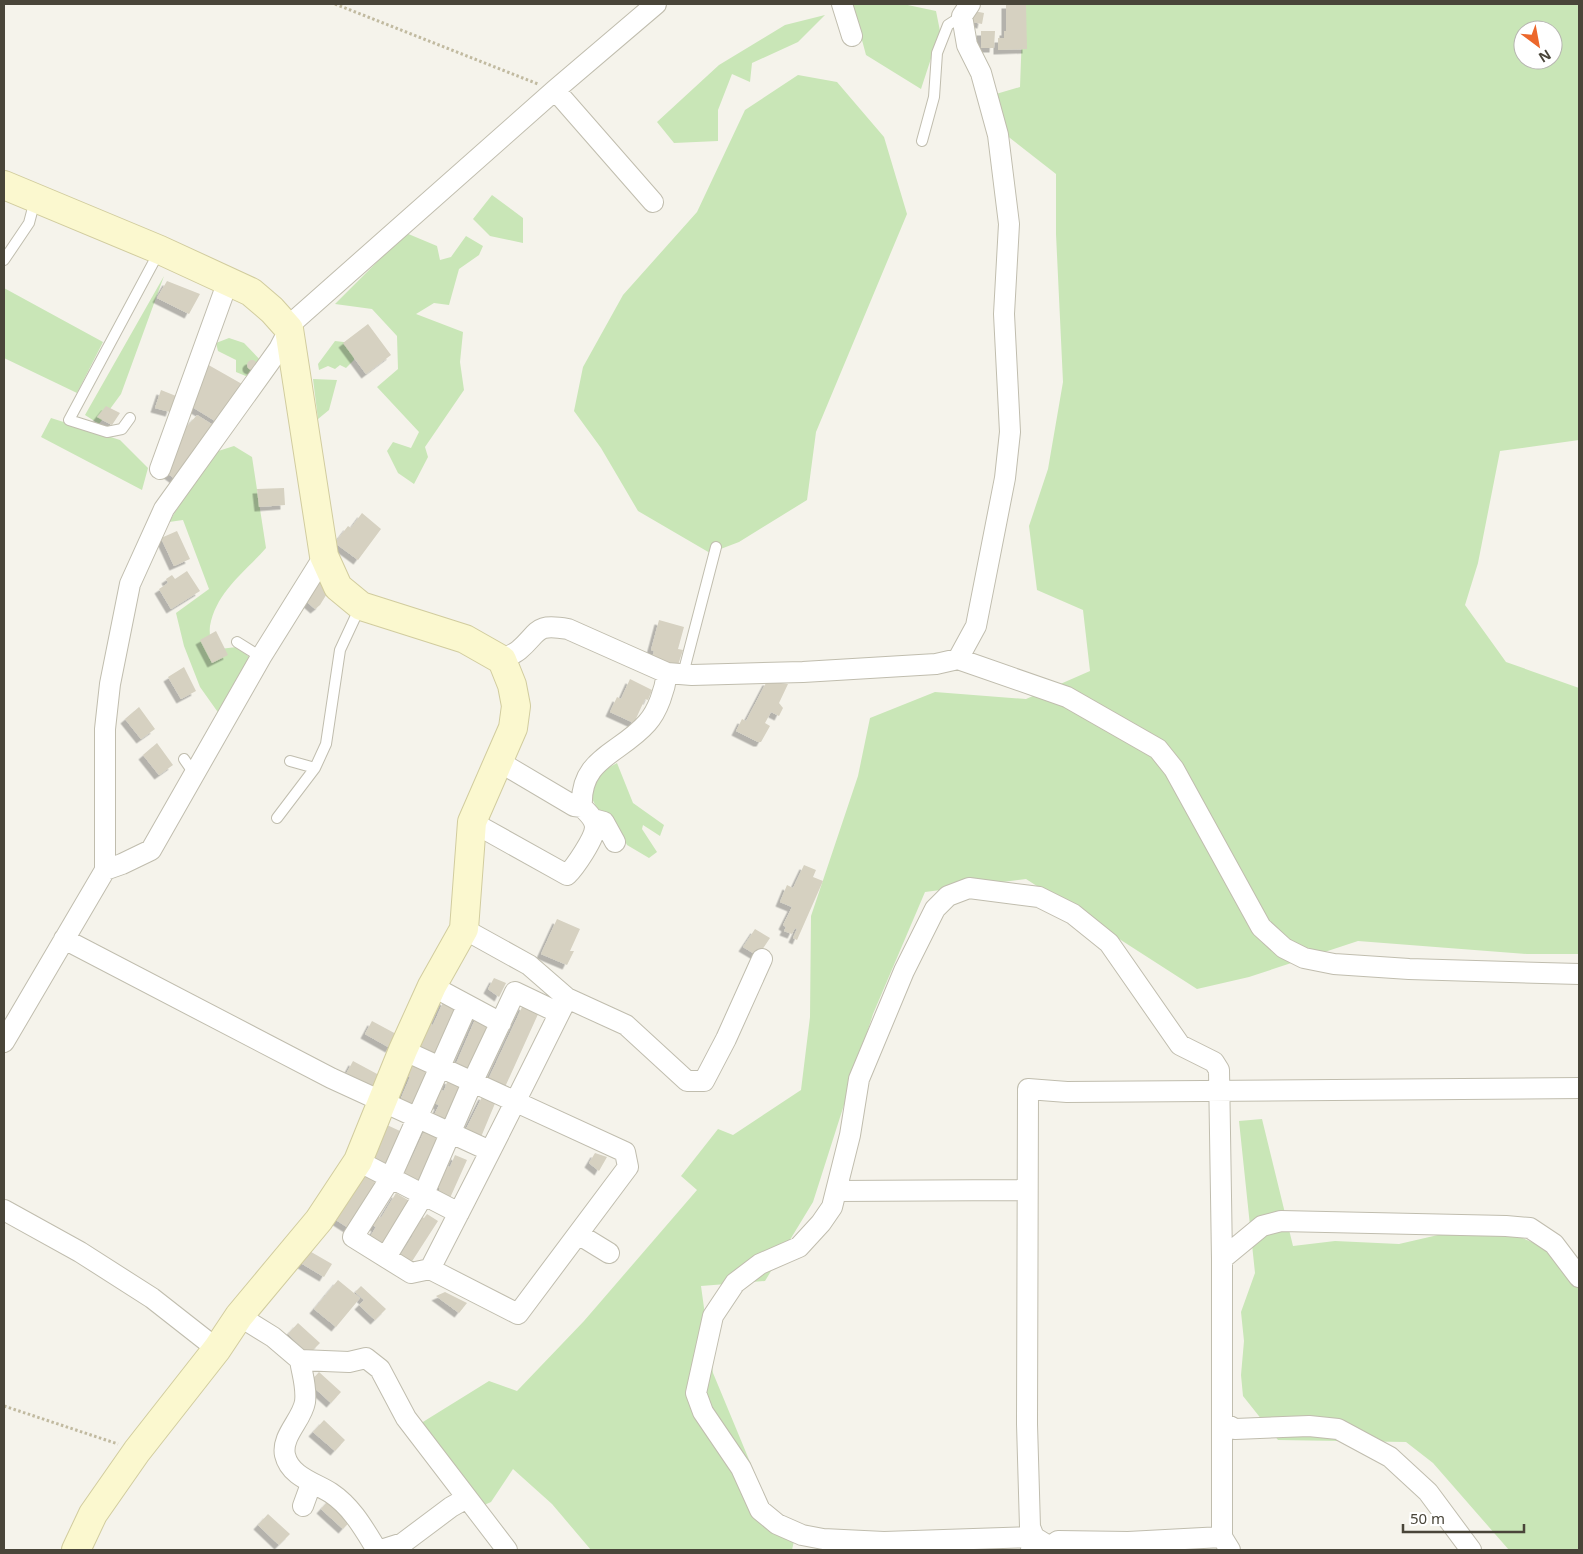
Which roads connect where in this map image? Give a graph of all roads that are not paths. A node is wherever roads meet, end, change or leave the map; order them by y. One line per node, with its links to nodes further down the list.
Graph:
1 (656, 4): 5 (street)
2 (842, 4): 4 (street)
3 (966, 10): 6 (lane); 21 (street)
4 (852, 36)
5 (555, 90): 9 (street); 13 (street)
6 (922, 141)
7 (4, 185): 8 (street)
8 (36, 199): 10 (street); 11 (lane)
9 (653, 202)
10 (160, 250): 12 (street); 14 (lane)
11 (4, 260)
12 (228, 281): 13 (street); 15 (street)
13 (289, 329): 17 (street); 31 (street)
14 (130, 418)
15 (160, 469)
16 (716, 547): 23 (lane)
17 (324, 556): 18 (street); 20 (street)
18 (361, 606): 22 (street); 26 (lane)
19 (237, 642): 20 (lane)
20 (261, 657): 31 (street)
21 (958, 659): 23 (street); 35 (street)
22 (502, 660): 23 (street); 24 (street)
23 (675, 674): 27 (street)
24 (498, 761): 27 (street); 29 (street)
25 (290, 762): 26 (lane)
26 (315, 768): 28 (lane)
27 (588, 813): 29 (street); 30 (street)
28 (277, 818)
29 (472, 822): 32 (street)
30 (614, 842)
31 (105, 870): 33 (street)
32 (464, 929): 36 (street); 38 (street)
33 (64, 939): 41 (street); 48 (street)
34 (762, 959): 40 (street)
35 (1579, 974)
36 (432, 986): 37 (street); 42 (street)
37 (466, 1006): 39 (street); 44 (street)
38 (563, 1006): 39 (street); 40 (street); 49 (street)
39 (500, 1022): 45 (street)
40 (726, 1039): 43 (street)
41 (4, 1042)
42 (403, 1050): 44 (street); 48 (street)
43 (700, 1053)
44 (440, 1068): 45 (street); 50 (street)
45 (472, 1083): 49 (street); 51 (street)
46 (1579, 1088): 47 (street)
47 (1220, 1091): 55 (street); 56 (street); 63 (street)
48 (381, 1102): 50 (street); 53 (street)
49 (514, 1103): 52 (street); 60 (street)
50 (418, 1116): 51 (street); 54 (street)
51 (451, 1132): 52 (street); 57 (street)
52 (490, 1151): 59 (street)
53 (358, 1161): 54 (street); 66 (street)
54 (390, 1179): 57 (street); 62 (street)
55 (1026, 1190): 56 (street); 74 (street)
56 (837, 1192): 73 (street)
57 (423, 1196): 59 (street); 62 (street)
58 (4, 1210): 67 (street)
59 (459, 1213): 64 (street)
60 (578, 1234): 61 (street); 64 (street)
61 (609, 1253)
62 (386, 1257): 64 (street)
63 (1222, 1259): 65 (street); 69 (street)
64 (430, 1269)
65 (1579, 1277)
66 (239, 1316): 67 (street); 68 (street)
67 (217, 1349): 77 (street)
68 (300, 1360): 70 (street); 72 (street)
69 (1222, 1422): 75 (street); 82 (street)
70 (310, 1484): 71 (street); 78 (street)
71 (303, 1506)
72 (472, 1506): 79 (street); 80 (street); 81 (street)
73 (800, 1543): 74 (street)
74 (1032, 1543): 76 (street)
75 (1226, 1544): 76 (street)
76 (1053, 1548)
77 (76, 1550)
78 (376, 1550)
79 (381, 1550)
80 (492, 1550)
81 (507, 1550)
82 (1471, 1550)

